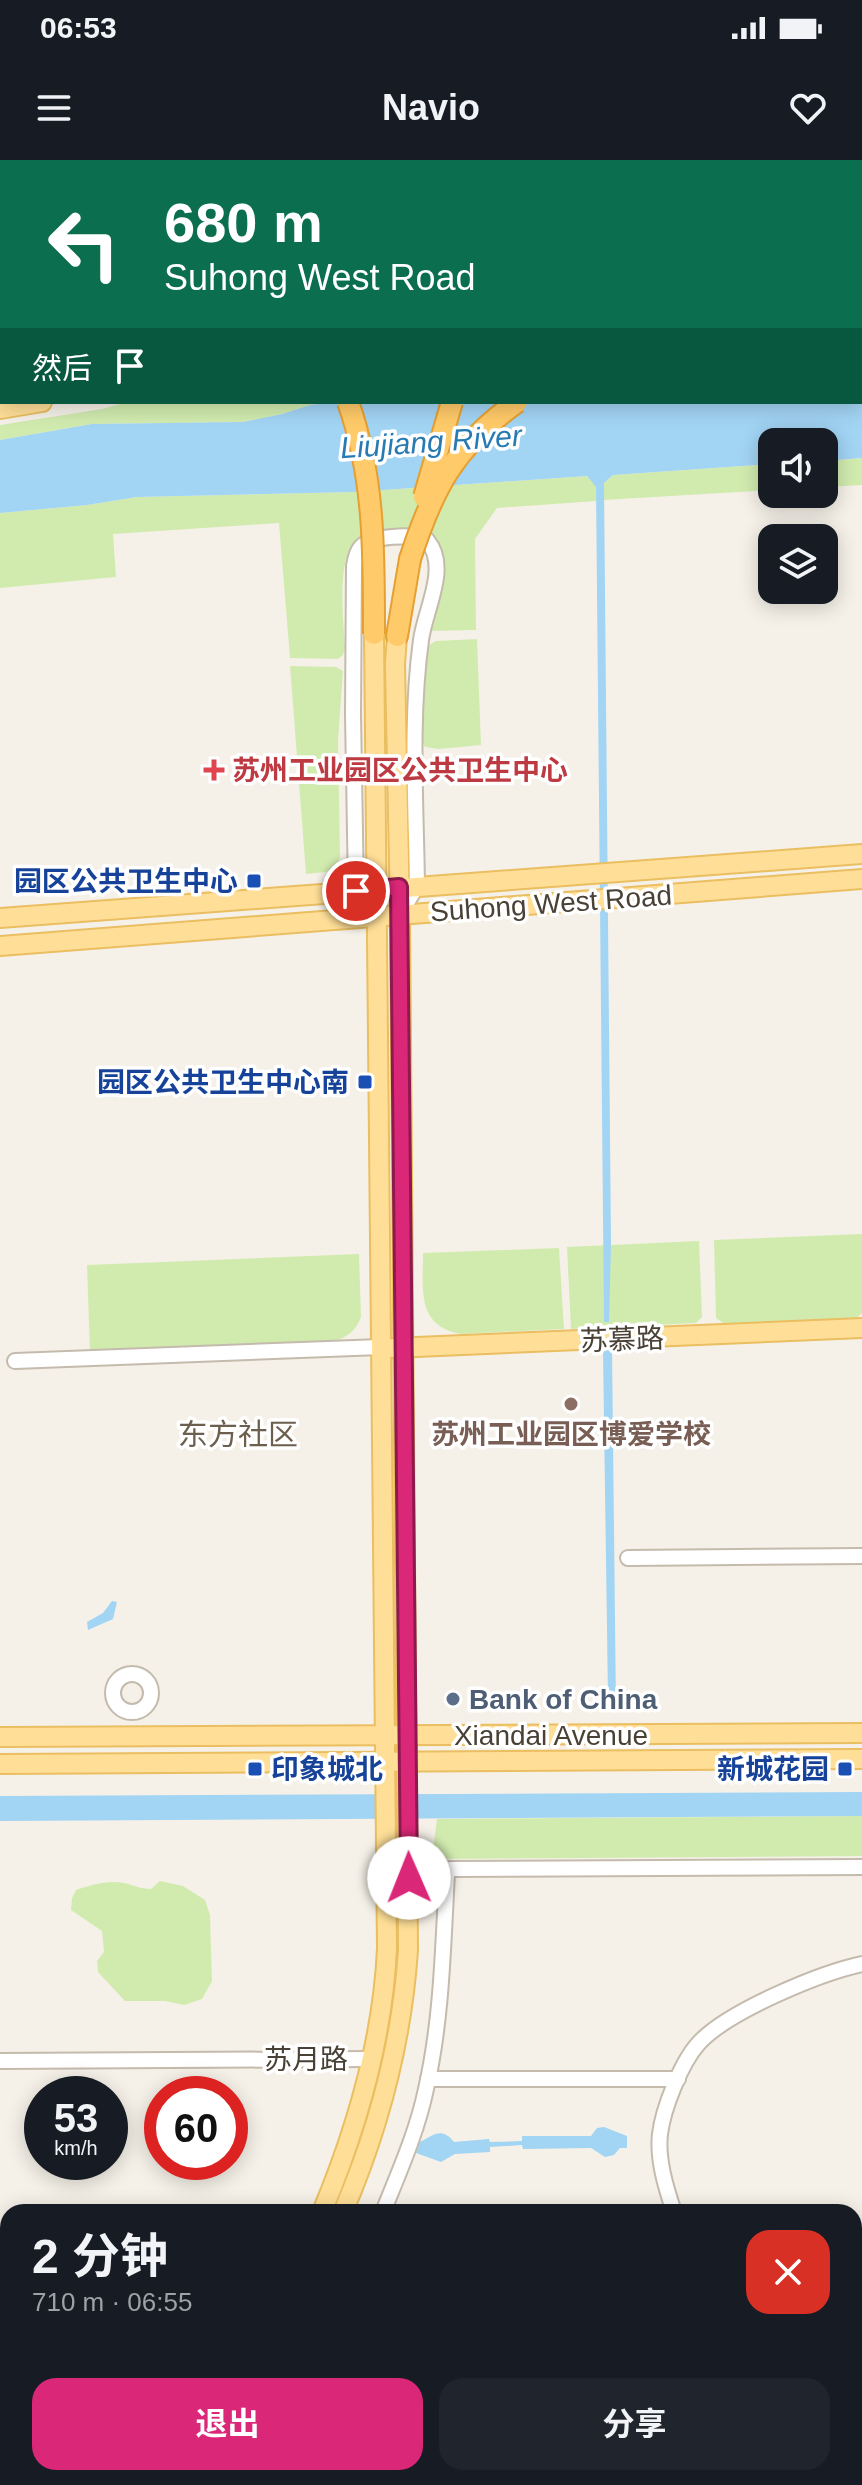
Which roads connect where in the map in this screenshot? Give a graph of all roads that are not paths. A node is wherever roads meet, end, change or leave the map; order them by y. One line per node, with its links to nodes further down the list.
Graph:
1 (30, 404): 5 (main road)
2 (349, 404): 7 (highway, bridge)
3 (451, 404): 6 (highway, bridge)
4 (515, 404): 6 (highway, bridge)
5 (0, 409)
6 (410, 559): 8 (highway)
7 (374, 634): 12 (main road)
8 (397, 636): 11 (main road)
9 (862, 854): 11 (main road, Suhong West Road)
10 (862, 879): 14 (main road, Suhong West Road)
11 (408, 887): 12 (main road, Suhong West Road); 13 (street); 14 (main road)
12 (377, 889): 13 (main road, Suhong West Road); 15 (main road)
13 (356, 891): 15 (street); 16 (main road, Suhong West Road)
14 (400, 914): 15 (main road, Suhong West Road); 20 (main road)
15 (377, 916): 17 (main road, Suhong West Road); 19 (main road)
16 (0, 918)
17 (0, 946)
18 (862, 1328): 20 (main road, 苏慕路)
19 (381, 1347): 20 (main road, 苏慕路); 21 (street); 27 (main road)
20 (403, 1348): 28 (main road)
21 (15, 1361)
22 (862, 1556): 23 (street)
23 (628, 1558)
24 (146, 1706): 24 (street); 25 (street)
25 (148, 1722)
26 (862, 1733): 28 (main road, Xiandai Avenue)
27 (385, 1735): 28 (main road, Xiandai Avenue); 29 (main road, Xiandai Avenue); 31 (main road)
28 (407, 1735): 32 (main road)
29 (0, 1737)
30 (862, 1759): 32 (main road, Xiandai Avenue)
31 (385, 1761): 32 (main road, Xiandai Avenue); 33 (main road, Xiandai Avenue); 36 (main road)
32 (407, 1761): 41 (main road)
33 (0, 1764)
34 (862, 1867): 38 (street)
35 (862, 1964): 39 (street)
36 (372, 2059): 37 (street, 苏月路); 40 (main road)
37 (0, 2061)
38 (428, 2079): 39 (street); 42 (street)
39 (678, 2079): 43 (street)
40 (325, 2204)
41 (346, 2204)
42 (386, 2204)
43 (672, 2204)

